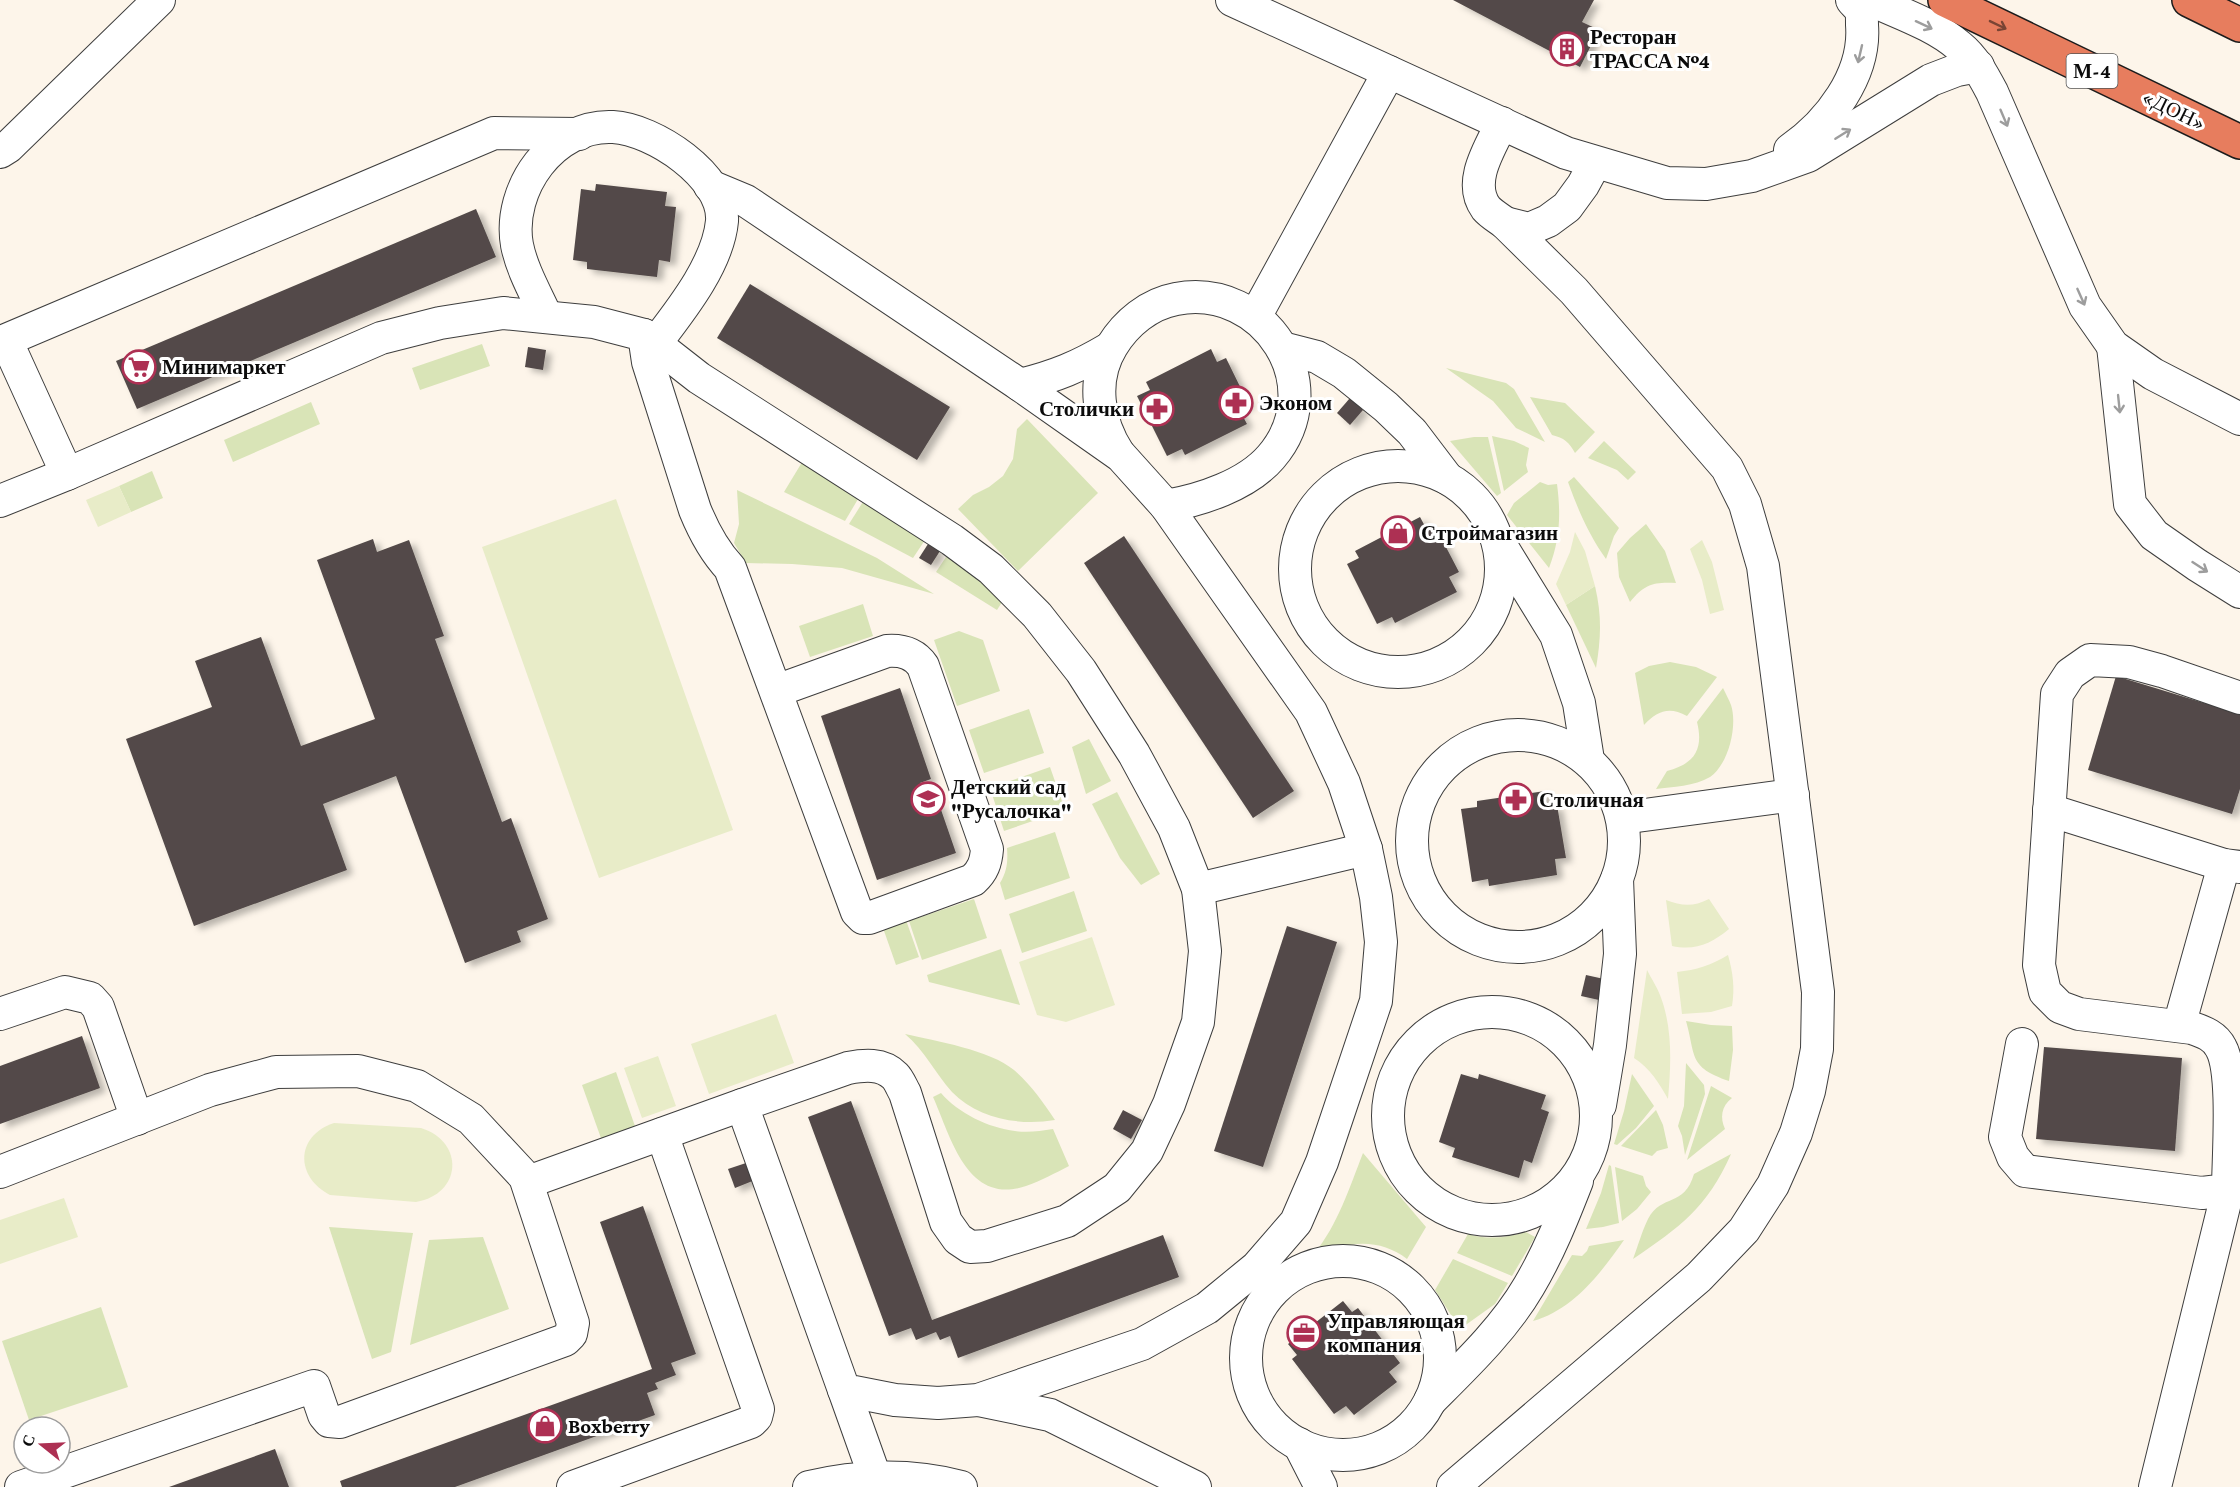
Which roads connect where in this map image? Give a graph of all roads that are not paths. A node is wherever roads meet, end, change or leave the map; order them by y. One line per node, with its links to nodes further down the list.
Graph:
1 (159, 0): 13 (street)
2 (1232, 0): 9 (street)
3 (1852, 0): 15 (street, one-way to 15)
4 (1870, 0): 8 (street, one-way to 8)
5 (1945, 0): 12 (highway, «ДОН» / М-4, one-way to 12)
6 (2189, 0): 7 (highway)
7 (2240, 25)
8 (1978, 66): 15 (street, one-way to 8); 24 (street, one-way to 24)
9 (1389, 72): 10 (street); 21 (street)
10 (1502, 123): 14 (street); 18 (street)
11 (579, 134): 16 (street); 20 (street); 23 (street)
12 (2240, 142)
13 (0, 152)
14 (1595, 163): 15 (street); 17 (street)
15 (1752, 176)
16 (710, 186): 22 (street); 27 (street)
17 (1567, 207): 18 (street); 19 (street)
18 (1505, 223): 19 (street)
19 (1574, 291): 39 (street)
20 (546, 316): 22 (street); 30 (street)
21 (1255, 317): 25 (street); 26 (street)
22 (650, 339): 36 (street); 45 (street)
23 (3, 342): 30 (street)
24 (2113, 346): 28 (street); 35 (street, one-way to 35)
25 (1110, 348): 27 (street); 29 (street)
26 (1282, 348): 31 (street); 33 (street)
27 (1020, 385): 29 (street)
28 (2240, 419)
29 (1121, 456): 33 (street)
30 (67, 474): 32 (street)
31 (1447, 478): 34 (street); 34 (street)
32 (0, 501)
33 (1166, 506): 42 (street)
34 (1497, 539): 38 (street)
35 (2240, 592)
36 (776, 691): 36 (street)
37 (2240, 698): 40 (street)
38 (1588, 760): 41 (street); 44 (street)
39 (1793, 795): 41 (street); 68 (street)
40 (2049, 810): 43 (street); 47 (street)
41 (1622, 818): 44 (street)
42 (1366, 849): 45 (street); 58 (street)
43 (2232, 866): 47 (street)
44 (1617, 879): 51 (street)
45 (1198, 889): 49 (street)
46 (0, 1014): 50 (street)
47 (2179, 1026): 56 (street)
48 (2022, 1044): 56 (street)
49 (742, 1105): 52 (street); 57 (street)
50 (137, 1119): 54 (street); 55 (street)
51 (1596, 1130): 53 (street); 53 (street)
52 (662, 1134): 55 (street); 63 (street)
53 (1582, 1168): 59 (street)
54 (0, 1172)
55 (528, 1182): 62 (street)
56 (2228, 1190): 69 (street)
57 (844, 1390): 58 (street); 61 (street)
58 (978, 1400): 66 (street)
59 (1429, 1401): 60 (street); 60 (street)
60 (1299, 1444): 67 (street)
61 (875, 1477): 64 (street); 65 (street)
62 (21, 1487)
63 (573, 1487)
64 (809, 1487)
65 (961, 1487)
66 (1195, 1487)
67 (1321, 1487)
68 (1453, 1487)
69 (2155, 1487)

